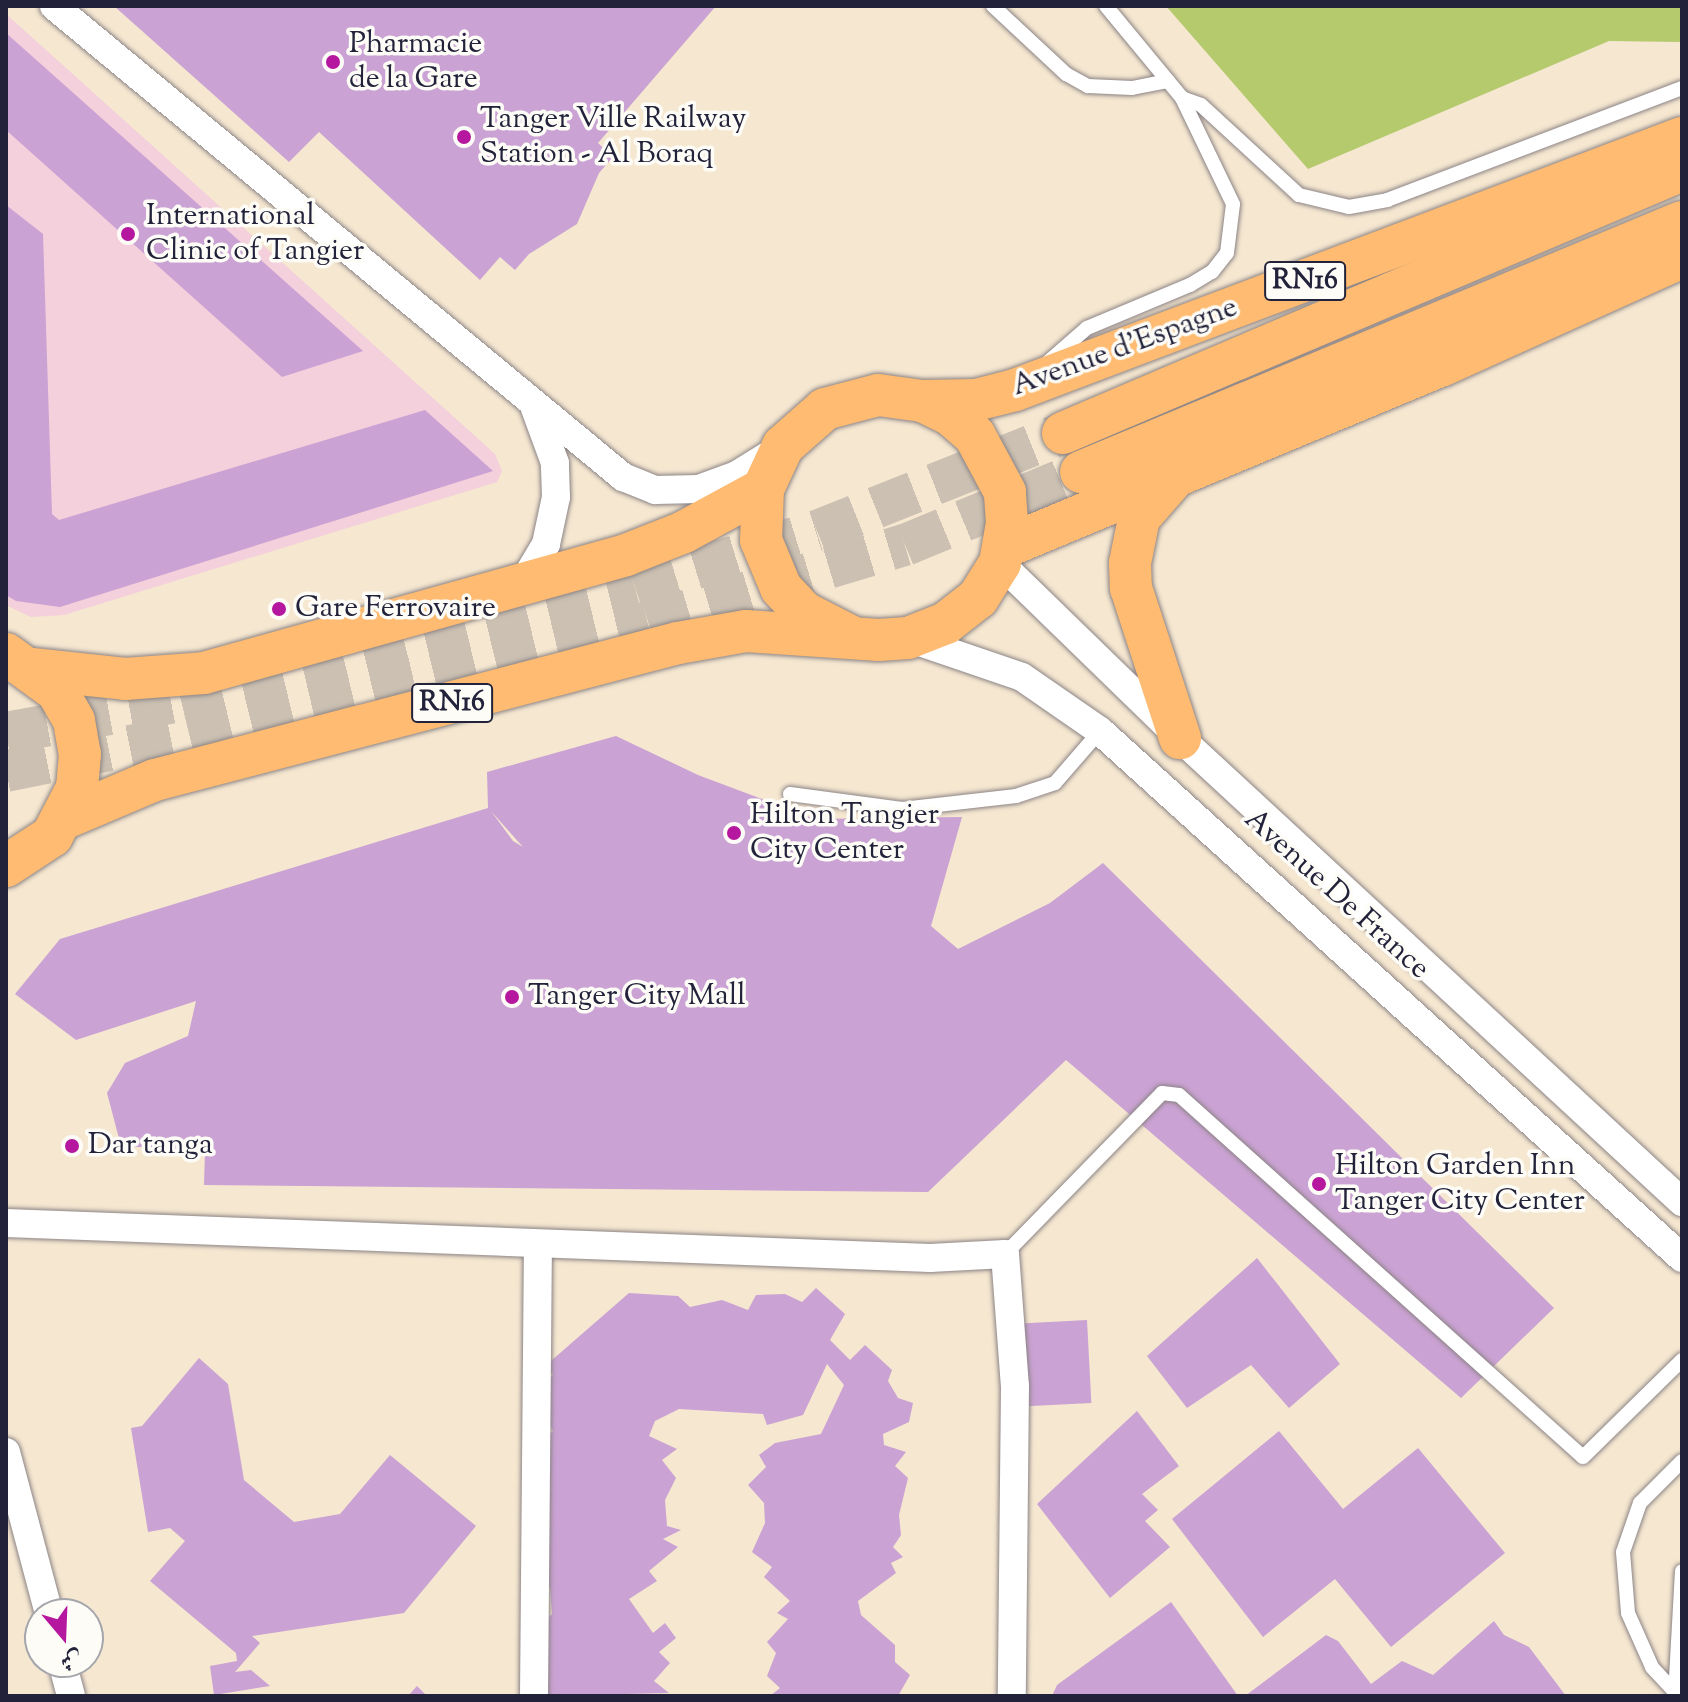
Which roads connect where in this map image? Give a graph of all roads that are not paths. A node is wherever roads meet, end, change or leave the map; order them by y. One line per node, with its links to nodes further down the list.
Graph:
1 (54, 6): 12 (street)
2 (993, 6): 4 (lane)
3 (1106, 6): 4 (lane)
4 (1168, 81): 6 (lane)
5 (1682, 88): 6 (lane)
6 (1182, 98): 11 (lane)
7 (1682, 138): 11 (main road, Avenue d'Espagne / RN16)
8 (1682, 170): 14 (main road, RN16 / RN16)
9 (1682, 222): 16 (main road)
10 (1682, 257): 17 (main road)
11 (1015, 390): 13 (main road, Avenue d'Espagne / RN16)
12 (530, 398): 15 (street); 20 (street)
13 (922, 401): 15 (main road, RN16); 19 (main road, RN16)
14 (1063, 433)
15 (783, 446): 18 (main road, RN16)
16 (1081, 472)
17 (1181, 472): 19 (main road); 25 (main road)
18 (763, 489): 20 (main road, RN16); 21 (main road, RN16)
19 (1003, 555): 22 (main road, RN16); 25 (street, Avenue De France)
20 (521, 586): 23 (main road, RN16)
21 (850, 636): 22 (main road, RN16); 27 (main road, RN16)
22 (908, 638): 24 (street, Avenue De France)
23 (19, 662): 27 (main road, RN16)
24 (1100, 731): 26 (lane); 33 (street, Avenue De France)
25 (1180, 738): 29 (street, Avenue De France)
26 (790, 794)
27 (63, 819): 28 (main road, RN16)
28 (10, 868)
29 (1682, 1202)
30 (6, 1223): 31 (street)
31 (538, 1244): 32 (street); 40 (street)
32 (1005, 1254): 34 (lane); 41 (street)
33 (1682, 1258)
34 (1682, 1360)
35 (6, 1452): 38 (street)
36 (1682, 1461): 39 (lane)
37 (1682, 1571): 39 (lane)
38 (45, 1598)
39 (1675, 1695)
40 (534, 1696)
41 (1012, 1696)

